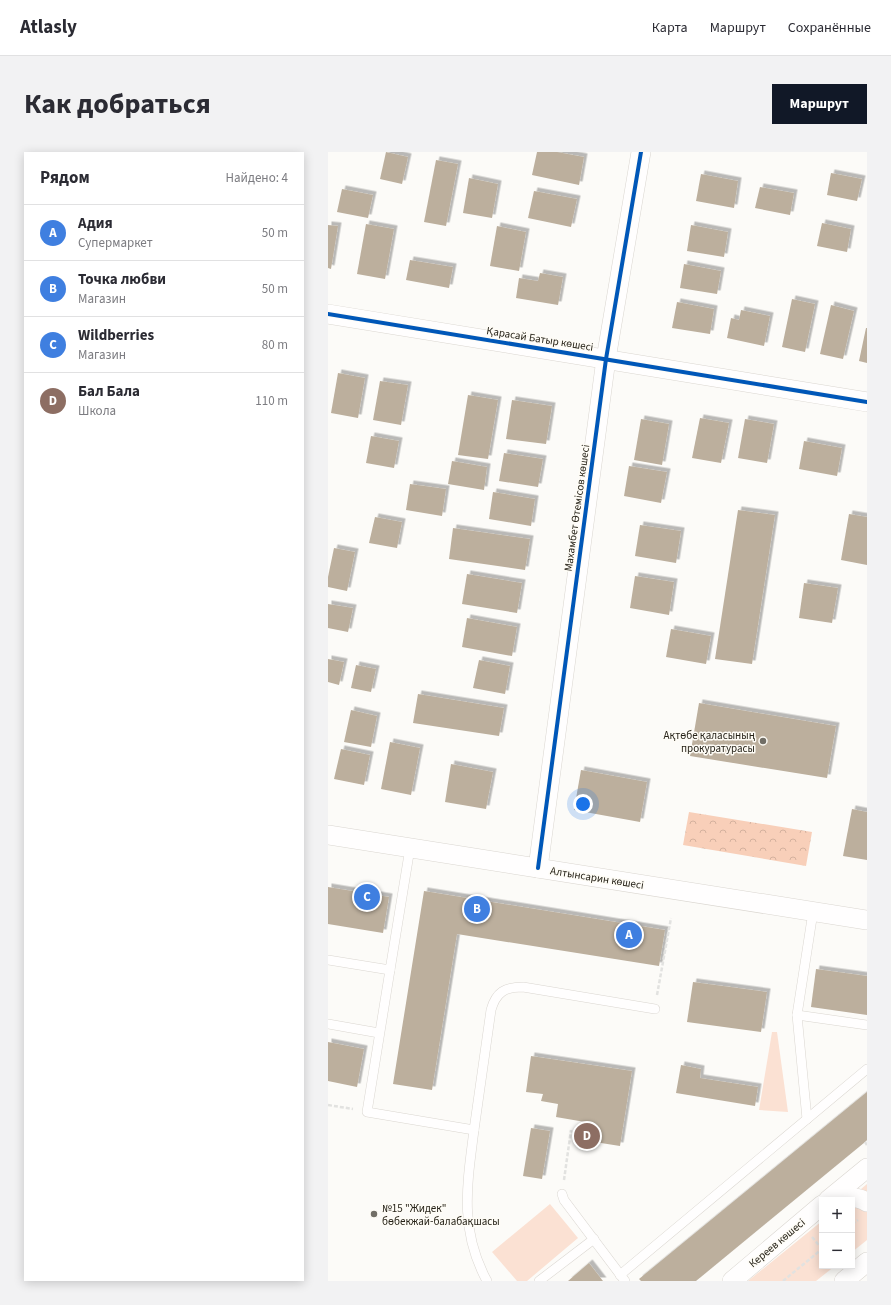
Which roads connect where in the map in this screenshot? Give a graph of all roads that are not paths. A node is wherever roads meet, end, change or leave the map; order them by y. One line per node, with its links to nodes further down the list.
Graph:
1 (641, 152): 3 (street, Махамбет Өтемісов көшесі)
2 (328, 314): 3 (street, Қарасай Батыр көшесі)
3 (606, 359): 4 (street, Қарасай Батыр көшесі); 7 (street, Махамбет Өтемісов көшесі)
4 (867, 402)
5 (328, 835): 6 (street, Алтынсарин көшесі)
6 (410, 848): 7 (street, Алтынсарин көшесі); 11 (lane)
7 (538, 868): 8 (street, Алтынсарин көшесі)
8 (813, 912): 9 (street, Алтынсарин көшесі); 13 (lane)
9 (867, 920)
10 (328, 960): 11 (lane)
11 (390, 970): 16 (lane)
12 (655, 1009): 19 (lane)
13 (797, 1015): 15 (lane); 18 (lane)
14 (328, 1024): 16 (lane)
15 (867, 1025)
16 (379, 1033): 19 (lane)
17 (867, 1069): 18 (lane)
18 (807, 1119): 28 (lane)
19 (474, 1130): 29 (lane)
20 (867, 1168): 22 (street)
21 (562, 1194): 26 (lane)
22 (833, 1197)
23 (855, 1198): 24 (street)
24 (867, 1202)
25 (819, 1208): 31 (street, Кереев көшесі)
26 (594, 1239): 28 (lane); 30 (lane)
27 (867, 1262): 32 (street)
28 (622, 1278)
29 (487, 1281)
30 (539, 1281)
31 (732, 1281)
32 (844, 1281)

